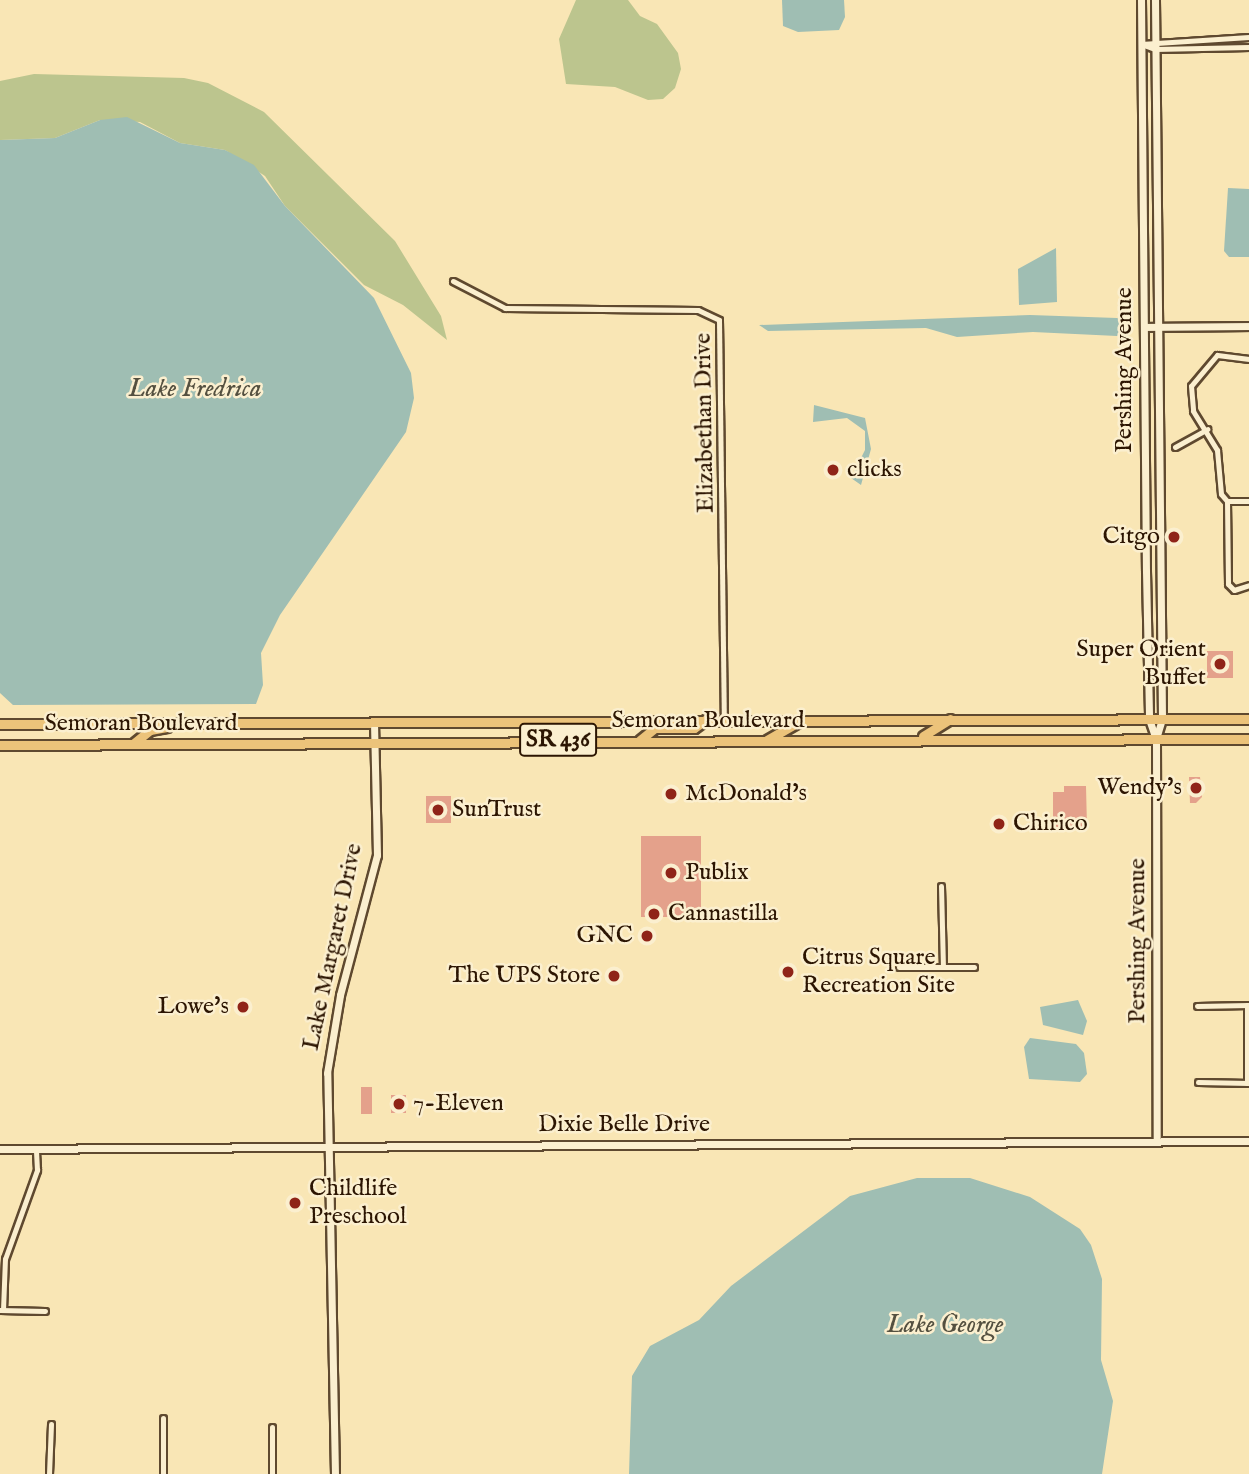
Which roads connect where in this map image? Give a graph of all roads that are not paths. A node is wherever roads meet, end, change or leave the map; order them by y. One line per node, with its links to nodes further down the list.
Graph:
1 (1141, 0): 5 (street, Pershing Avenue)
2 (1155, 0): 4 (street, Pershing Avenue)
3 (1249, 37): 4 (street)
4 (1155, 40): 5 (street); 7 (street, Pershing Avenue)
5 (1142, 44): 7 (street); 10 (street, Pershing Avenue)
6 (1249, 47): 7 (street)
7 (1155, 49): 11 (street, Pershing Avenue)
8 (453, 281): 26 (street, Elizabethan Drive)
9 (1249, 326): 11 (street)
10 (1144, 327): 11 (street); 12 (street, Pershing Avenue)
11 (1157, 327): 13 (street, Pershing Avenue)
12 (1144, 343): 13 (street); 22 (street, Pershing Avenue)
13 (1157, 344): 23 (street, Pershing Avenue)
14 (1249, 359): 15 (street)
15 (1207, 429): 16 (street); 17 (street)
16 (1175, 447)
17 (1227, 501): 18 (street); 19 (street)
18 (1249, 501)
19 (1249, 585)
20 (806, 719): 21 (main road, Semoran Boulevard / SR 436); 26 (main road, Semoran Boulevard / SR 436); 33 (main road)
21 (950, 719): 22 (main road, Semoran Boulevard / SR 436); 34 (main road)
22 (1149, 719): 23 (main road, Semoran Boulevard / SR 436); 30 (street, Pershing Avenue)
23 (1162, 719): 24 (main road, Semoran Boulevard / SR 436); 30 (street, Pershing Avenue)
24 (1249, 719)
25 (705, 720): 26 (main road, Semoran Boulevard / SR 436); 28 (main road, Semoran Boulevard / SR 436); 32 (main road)
26 (724, 720)
27 (189, 722): 28 (main road, Semoran Boulevard / SR 436); 29 (main road, Semoran Boulevard / SR 436); 36 (main road)
28 (374, 722): 35 (street, Lake Margaret Drive)
29 (0, 724)
30 (1156, 739): 31 (main road, Semoran Boulevard / SR 436); 34 (main road, Semoran Boulevard / SR 436); 47 (street, Pershing Avenue)
31 (1249, 739)
32 (640, 740): 33 (main road, Semoran Boulevard / SR 436); 35 (main road, Semoran Boulevard / SR 436)
33 (767, 740): 34 (main road, Semoran Boulevard / SR 436)
34 (911, 740)
35 (375, 742): 36 (main road, Semoran Boulevard / SR 436); 48 (street, Lake Margaret Drive)
36 (134, 743): 37 (main road, Semoran Boulevard / SR 436)
37 (0, 745)
38 (941, 886): 40 (street)
39 (900, 967): 40 (street)
40 (943, 967): 41 (street)
41 (974, 967)
42 (1248, 1005): 43 (street); 45 (street)
43 (1197, 1006)
44 (1198, 1082): 45 (street)
45 (1248, 1083)
46 (1249, 1141): 47 (street, Dixie Belle Drive)
47 (1157, 1142): 48 (street, Dixie Belle Drive)
48 (329, 1146): 50 (street, Dixie Belle Drive); 59 (street, Lake Margaret Drive)
49 (0, 1149): 50 (street, Dixie Belle Drive)
50 (36, 1149): 51 (street)
51 (1, 1310): 52 (street)
52 (45, 1311)
53 (163, 1418): 57 (street)
54 (51, 1424): 56 (street)
55 (272, 1427): 58 (street)
56 (49, 1474)
57 (163, 1474)
58 (272, 1474)
59 (335, 1474)

